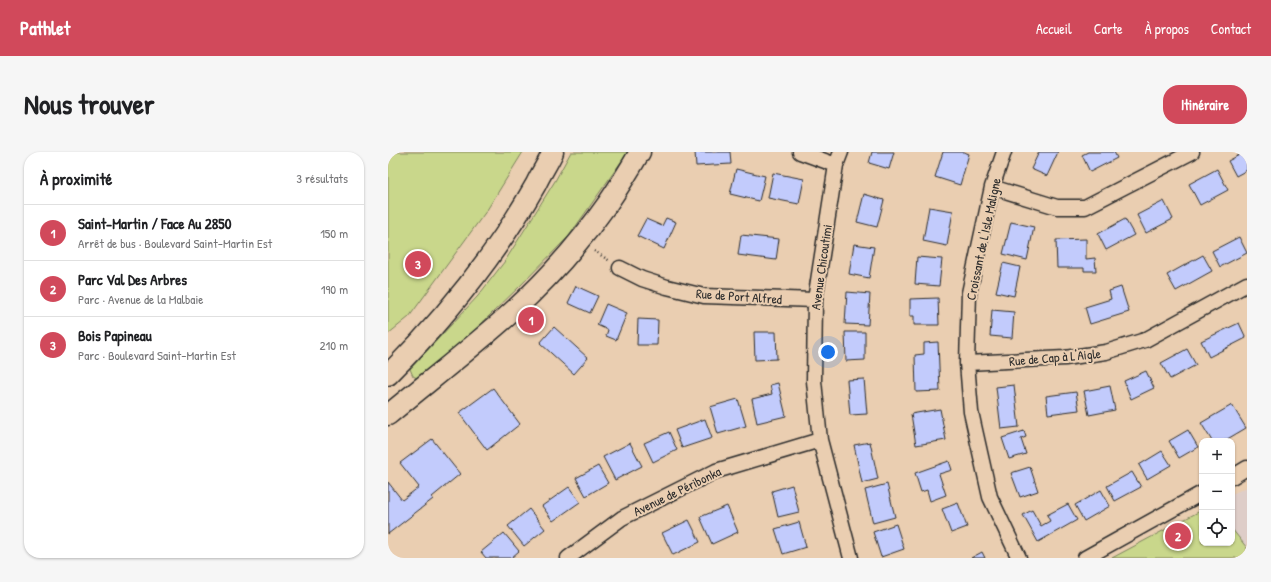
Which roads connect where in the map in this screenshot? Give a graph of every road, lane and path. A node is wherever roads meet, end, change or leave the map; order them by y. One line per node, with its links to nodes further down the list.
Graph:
1 (554, 152): 13 (main road)
2 (640, 152): 14 (main road)
3 (800, 152): 6 (street, Avenue Chicoutimi)
4 (1004, 152): 7 (street, Croissant de L'Isle Maligne)
5 (1192, 152): 7 (street)
6 (839, 158): 11 (street, Avenue Chicoutimi)
7 (992, 187): 12 (street, Croissant de L'Isle Maligne)
8 (594, 251): 9 (path)
9 (620, 268): 11 (street, Rue de Port Alfred)
10 (1247, 284): 12 (street, Rue de Cap à L'Aigle)
11 (815, 300): 15 (street, Avenue Chicoutimi)
12 (967, 363): 21 (street, Croissant de L'Isle Maligne)
13 (388, 375)
14 (388, 415)
15 (820, 440): 19 (street, Avenue de Péribonka); 20 (street, Avenue Chicoutimi)
16 (1247, 468): 17 (street)
17 (1235, 475)
18 (1199, 495): 22 (street)
19 (568, 558)
20 (851, 558)
21 (1019, 558)
22 (1085, 558)

